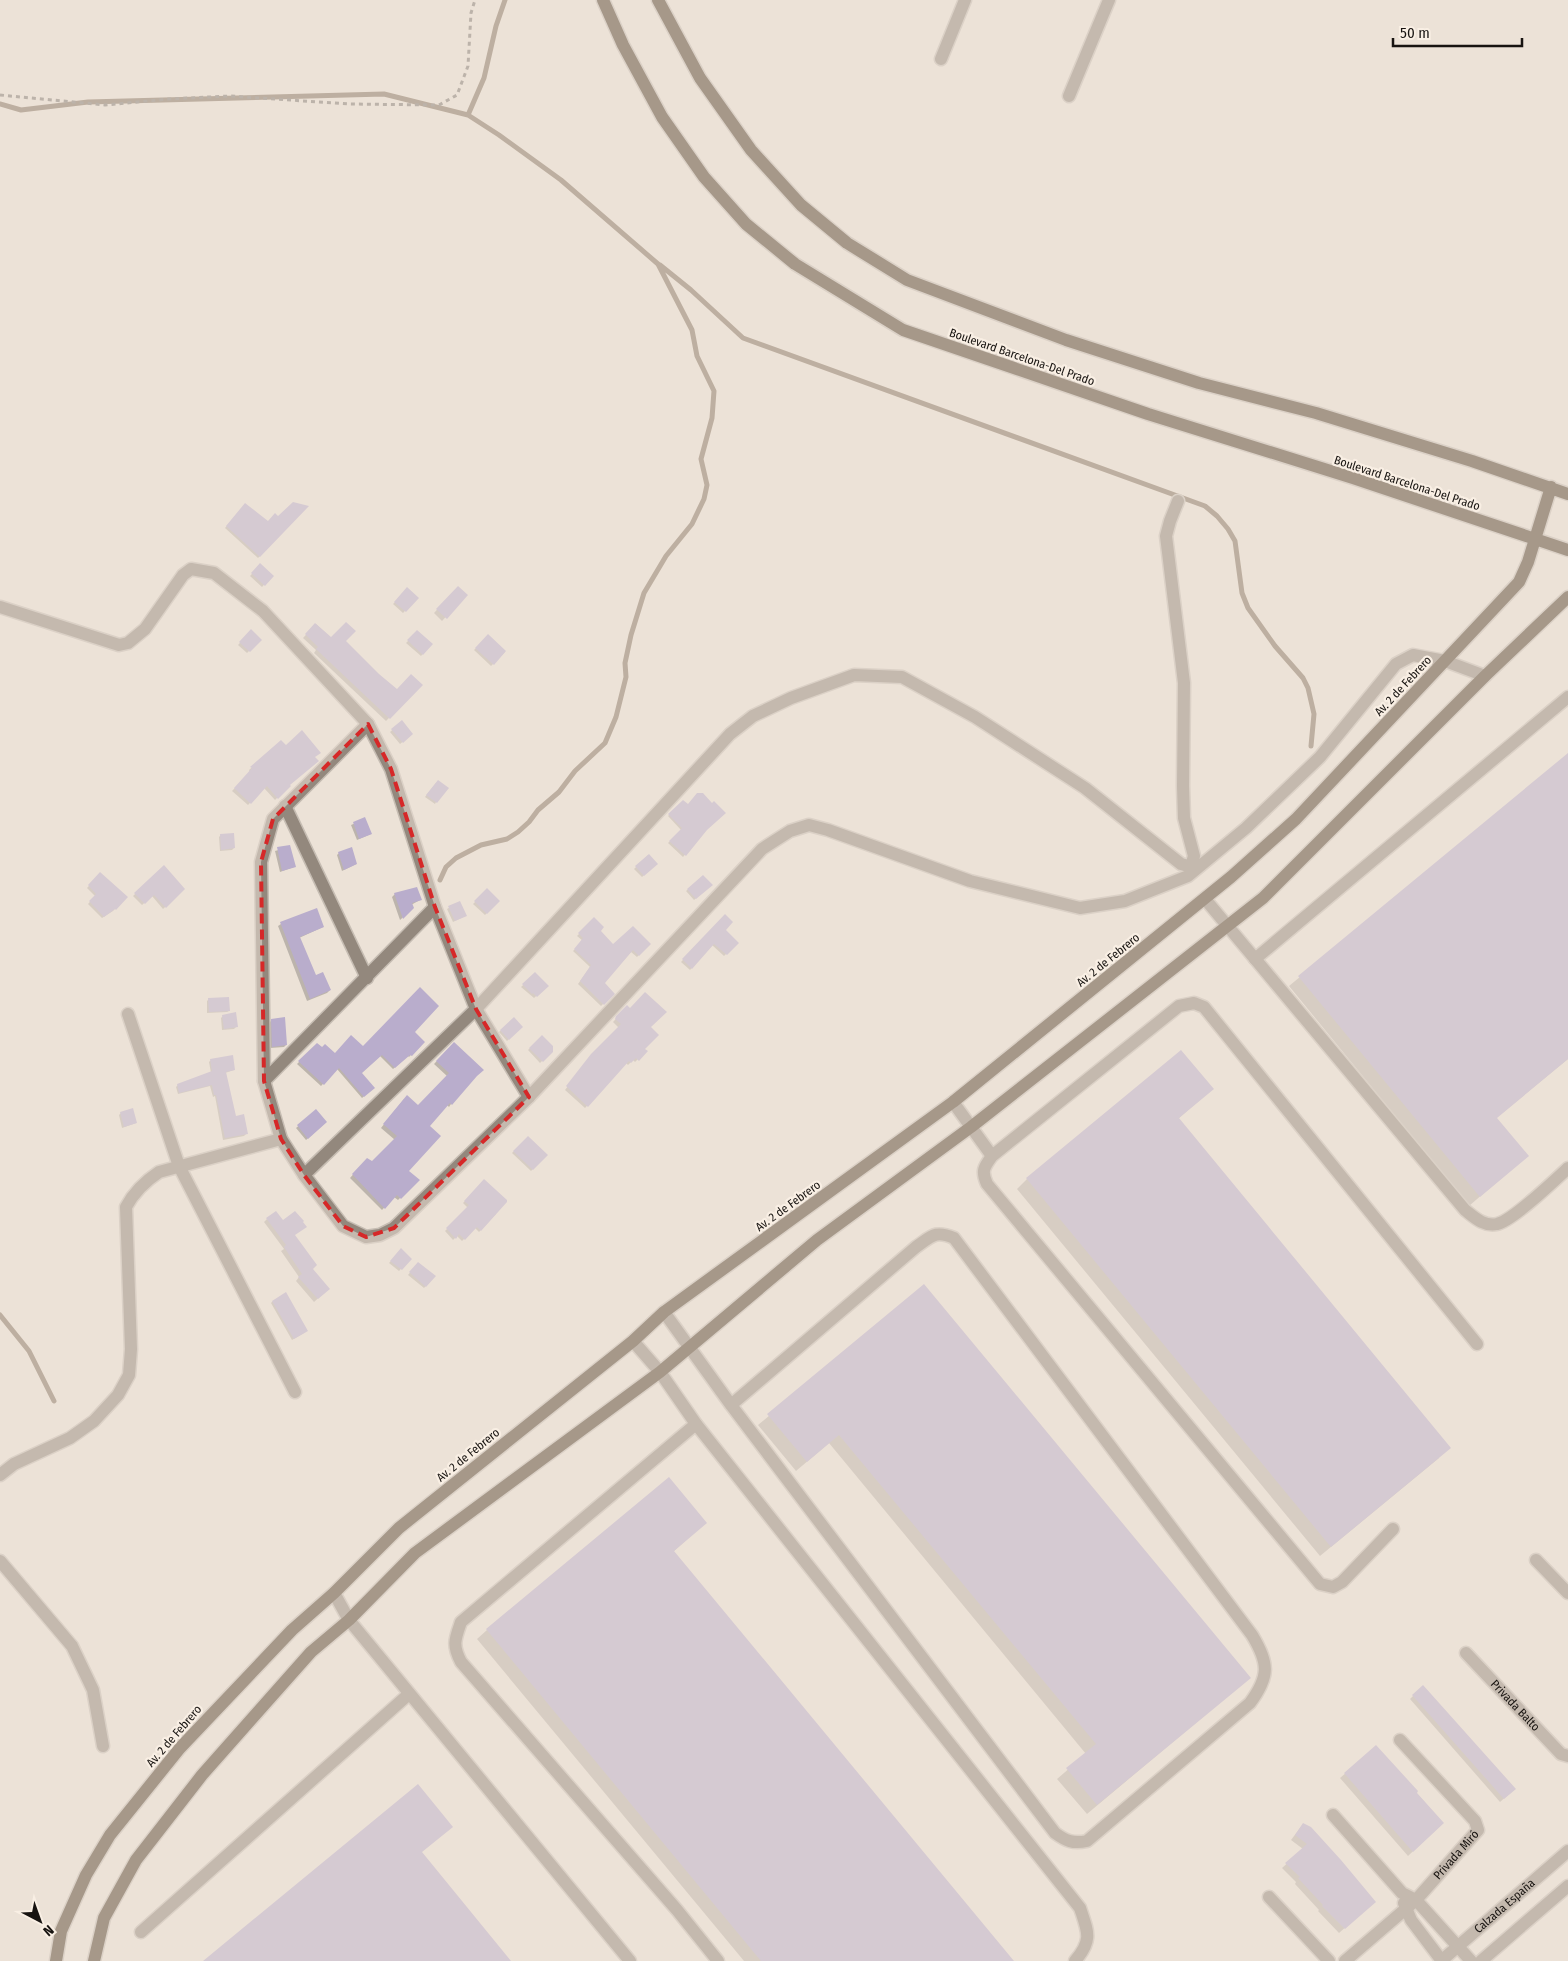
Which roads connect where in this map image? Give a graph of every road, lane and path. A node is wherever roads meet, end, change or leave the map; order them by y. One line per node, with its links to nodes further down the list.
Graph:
1 (475, 0): 7 (path)
2 (603, 0): 12 (main road, Boulevard Barcelona-Del Prado)
3 (658, 0): 9 (main road)
4 (965, 0): 6 (street)
5 (1109, 0): 8 (street)
6 (941, 59)
7 (0, 95)
8 (1069, 96)
9 (1550, 487): 10 (main road); 12 (main road, Av. 2 de Febrero)
10 (1568, 494)
11 (1178, 501): 26 (street)
12 (1535, 539): 13 (main road, Boulevard Barcelona-Del Prado); 16 (main road, Av. 2 de Febrero)
13 (1568, 550)
14 (1568, 597): 17 (main road)
15 (0, 607): 19 (street)
16 (1445, 661): 17 (street); 21 (main road, Av. 2 de Febrero); 29 (street)
17 (1485, 676): 23 (main road)
18 (1568, 697): 24 (street)
19 (368, 724): 20 (street); 22 (street)
20 (285, 806): 25 (street); 28 (street)
21 (1205, 899): 23 (street); 30 (main road, Av. 2 de Febrero)
22 (435, 907): 25 (street); 26 (street)
23 (1229, 926): 24 (street); 31 (main road)
24 (1255, 959): 35 (street)
25 (367, 978): 28 (street)
26 (476, 1009): 29 (street); 36 (street)
27 (128, 1014): 34 (street)
28 (264, 1081): 32 (street)
29 (530, 1097): 36 (street)
30 (953, 1102): 31 (street); 37 (main road, Av. 2 de Febrero)
31 (971, 1127): 33 (street); 40 (main road)
32 (281, 1140): 34 (street); 36 (street)
33 (992, 1156): 39 (street); 46 (street)
34 (179, 1166): 42 (street); 45 (street)
35 (1568, 1168)
36 (304, 1175)
37 (664, 1312): 38 (main road, Av. 2 de Febrero); 40 (street)
38 (633, 1342): 41 (street); 49 (main road, Av. 2 de Febrero)
39 (1477, 1344)
40 (689, 1346): 41 (main road); 43 (street)
41 (660, 1372): 44 (street); 51 (main road)
42 (295, 1392)
43 (731, 1405): 43 (street)
44 (696, 1424): 69 (street); 70 (street)
45 (0, 1474)
46 (1393, 1529)
47 (1536, 1560): 50 (street)
48 (0, 1561): 55 (street)
49 (334, 1593): 51 (street); 66 (main road, Av. 2 de Febrero)
50 (1568, 1593)
51 (349, 1620): 53 (street); 67 (main road)
52 (1466, 1653): 56 (street, Privada Balto)
53 (409, 1694): 64 (street); 68 (street)
54 (1400, 1740): 62 (street, Privada Miró)
55 (103, 1746)
56 (1568, 1756)
57 (1333, 1815): 60 (street)
58 (1568, 1851): 65 (street, Calzada España)
59 (1568, 1886): 75 (street, Calzada España)
60 (1402, 1893): 62 (street); 63 (street)
61 (1269, 1897): 71 (street)
62 (1416, 1900): 63 (street, Privada Miró); 65 (street)
63 (1406, 1909): 72 (street, Privada Miró); 73 (street)
64 (141, 1932)
65 (1458, 1945): 73 (street, Calzada España); 74 (street)
66 (56, 1961)
67 (94, 1961)
68 (630, 1961)
69 (718, 1961)
70 (1074, 1961)
71 (1329, 1961)
72 (1345, 1961)
73 (1442, 1961)
74 (1472, 1961)
75 (1481, 1961)

